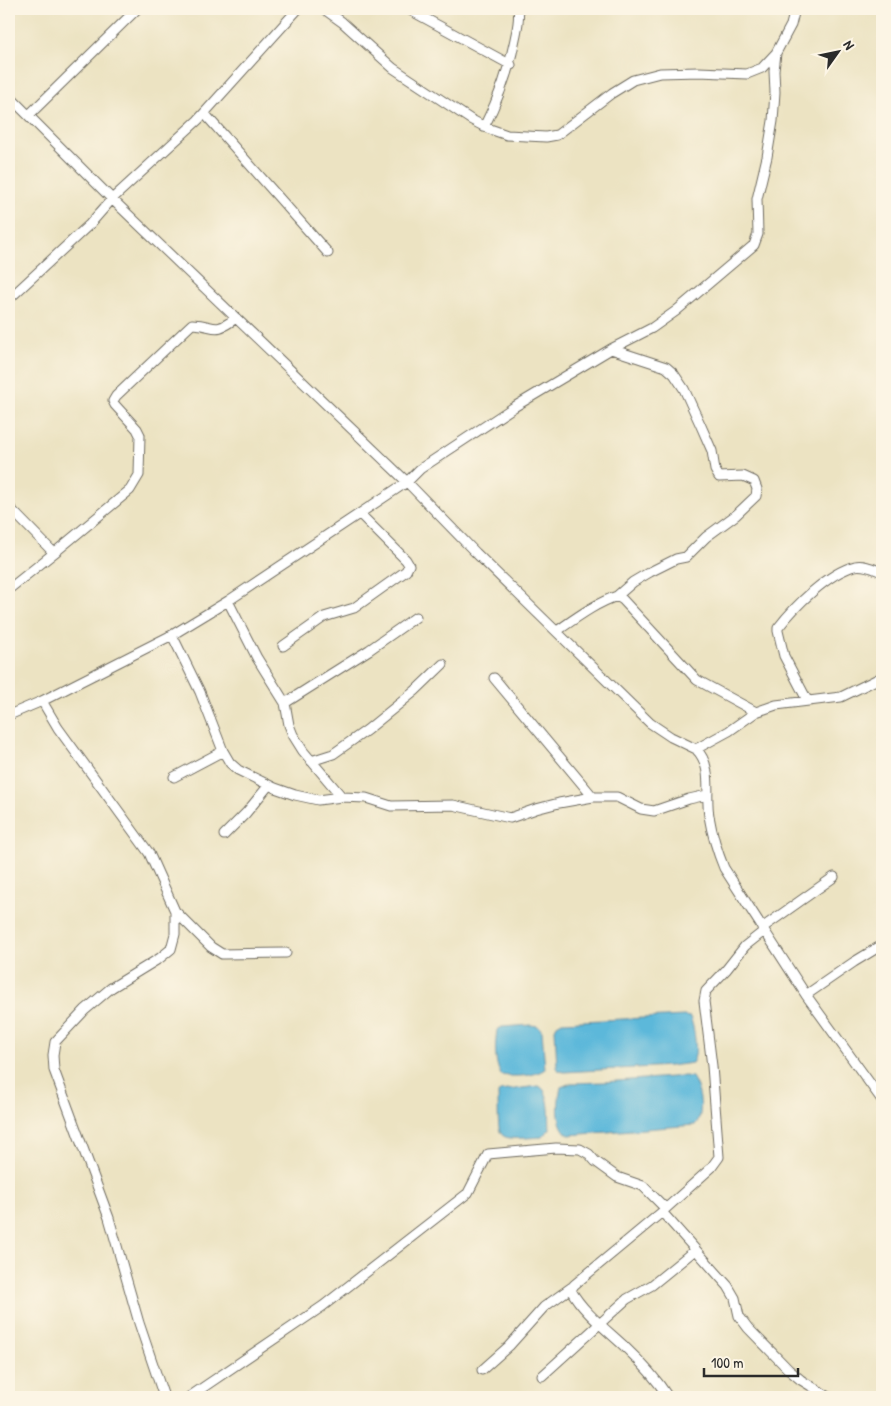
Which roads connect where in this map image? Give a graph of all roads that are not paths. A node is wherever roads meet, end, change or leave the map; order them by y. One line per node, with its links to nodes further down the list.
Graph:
1 (137, 9): 11 (street)
2 (298, 9): 10 (street)
3 (324, 9): 12 (street)
4 (408, 9): 8 (street)
5 (518, 9): 8 (street)
6 (795, 9): 7 (street)
7 (776, 54): 12 (street); 17 (street)
8 (510, 65): 12 (street)
9 (9, 96): 11 (street)
10 (204, 114): 13 (street); 14 (street)
11 (28, 115): 13 (street)
12 (484, 127)
13 (112, 199): 15 (street); 16 (street)
14 (328, 253)
15 (9, 299)
16 (236, 318): 18 (street); 21 (street)
17 (611, 349): 18 (street); 24 (street)
18 (407, 482): 20 (street); 27 (street)
19 (9, 508): 21 (street)
20 (360, 514): 25 (street); 29 (street)
21 (54, 553): 23 (street)
22 (882, 572): 33 (street)
23 (9, 589)
24 (617, 596): 27 (street); 36 (street)
25 (228, 602): 28 (street); 35 (street)
26 (416, 617): 35 (street)
27 (557, 631): 38 (street)
28 (172, 635): 34 (street); 39 (street)
29 (283, 646)
30 (443, 664): 40 (street)
31 (882, 677): 33 (street)
32 (494, 678): 45 (street)
33 (806, 700): 36 (street)
34 (42, 701): 37 (street); 48 (street)
35 (285, 704): 40 (street)
36 (756, 712): 38 (street)
37 (9, 715)
38 (696, 749): 43 (street)
39 (223, 751): 41 (street); 42 (street)
40 (311, 761): 44 (street)
41 (174, 777)
42 (269, 785): 44 (street); 46 (street)
43 (707, 795): 45 (street); 49 (street)
44 (342, 797): 45 (street)
45 (593, 797)
46 (224, 835)
47 (834, 877): 49 (street)
48 (175, 911): 51 (street); 60 (street)
49 (763, 929): 52 (street); 54 (street)
50 (882, 945): 52 (street)
51 (286, 953)
52 (806, 995): 53 (street)
53 (882, 1100)
54 (663, 1210): 55 (street); 56 (street); 61 (street)
55 (695, 1250): 57 (street); 63 (street)
56 (572, 1287): 57 (street); 58 (street)
57 (600, 1324): 59 (street); 62 (street)
58 (482, 1370)
59 (542, 1376)
60 (164, 1397)
61 (189, 1397)
62 (668, 1397)
63 (829, 1397)

